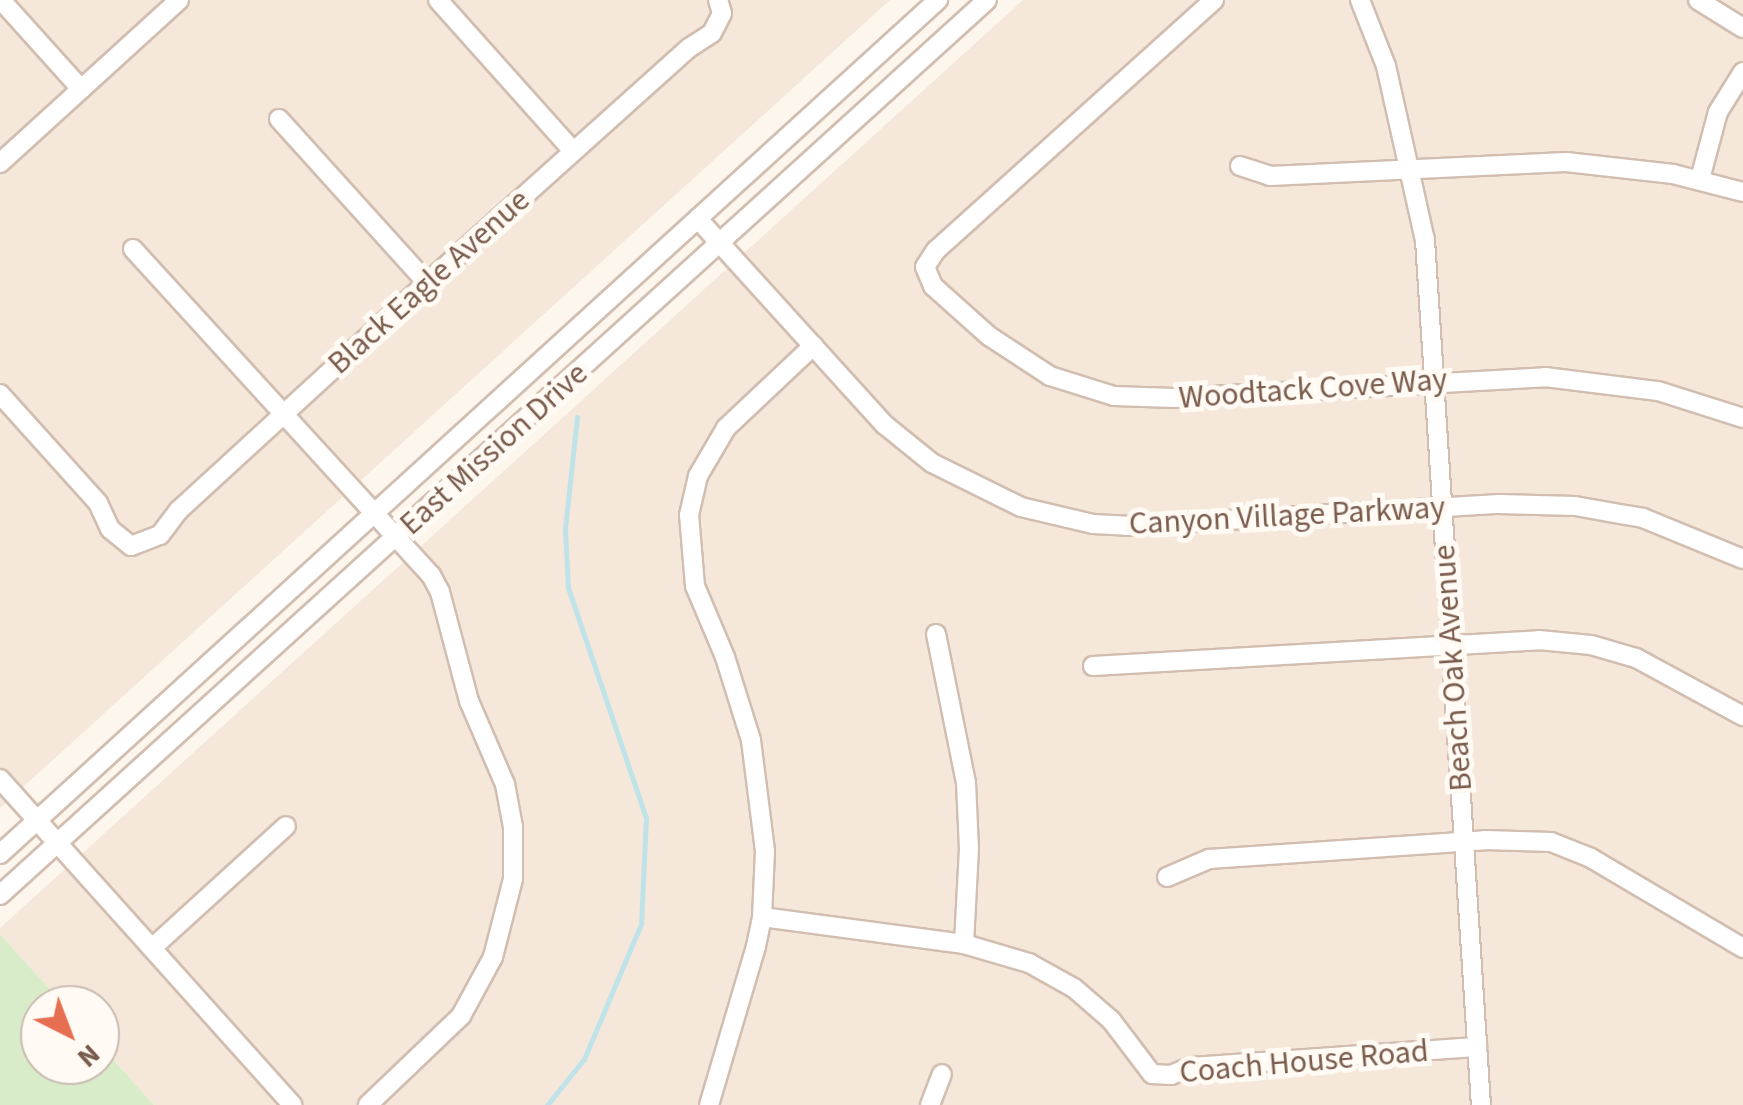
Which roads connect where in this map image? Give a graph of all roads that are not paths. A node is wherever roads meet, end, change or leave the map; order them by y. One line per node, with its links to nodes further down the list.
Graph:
1 (1, 0): 12 (street)
2 (179, 0): 12 (street)
3 (438, 0): 14 (street)
4 (938, 0): 20 (street, East Mission Drive)
5 (986, 0): 21 (street, East Mission Drive)
6 (1214, 0): 25 (street, Woodtack Cove Way)
7 (1360, 0): 17 (street, Beach Oak Avenue)
8 (1698, 0): 10 (street)
9 (720, 7): 14 (street, Black Eagle Avenue)
10 (1743, 28)
11 (1743, 72): 18 (street)
12 (81, 89): 15 (street)
13 (279, 119): 23 (street)
14 (573, 151): 23 (street, Black Eagle Avenue)
15 (0, 162)
16 (1240, 166): 17 (street)
17 (1412, 166): 18 (street); 25 (street, Beach Oak Avenue)
18 (1700, 179): 19 (street)
19 (1743, 192)
20 (698, 219): 21 (street, Canyon Village Parkway); 30 (street, East Mission Drive)
21 (720, 243): 24 (street, Canyon Village Parkway); 31 (street, East Mission Drive)
22 (133, 250): 27 (street)
23 (427, 283): 27 (street, Black Eagle Avenue)
24 (813, 346): 29 (street, Canyon Village Parkway); 45 (street)
25 (1434, 380): 28 (street, Woodtack Cove Way); 29 (street, Beach Oak Avenue)
26 (0, 394): 27 (street, Black Eagle Avenue)
27 (282, 416): 30 (street)
28 (1743, 418)
29 (1442, 508): 32 (street, Canyon Village Parkway); 34 (street, Beach Oak Avenue)
30 (372, 514): 31 (street); 38 (street, East Mission Drive)
31 (398, 537): 41 (street, East Mission Drive); 52 (street)
32 (1743, 559)
33 (936, 634): 46 (street)
34 (1452, 644): 35 (street); 36 (street); 40 (street, Beach Oak Avenue)
35 (1094, 666)
36 (1743, 716)
37 (0, 780): 38 (street)
38 (36, 820): 41 (street); 42 (street, East Mission Drive)
39 (286, 826): 47 (street)
40 (1464, 842): 43 (street); 48 (street); 49 (street, Beach Oak Avenue)
41 (58, 844): 44 (street, East Mission Drive); 47 (street)
42 (0, 854)
43 (1167, 877)
44 (0, 895)
45 (762, 917): 46 (street, Coach House Road); 53 (street)
46 (964, 944): 49 (street, Coach House Road)
47 (152, 948): 51 (street)
48 (1743, 948)
49 (1477, 1048): 55 (street, Beach Oak Avenue)
50 (942, 1074): 54 (street)
51 (293, 1105)
52 (368, 1105)
53 (709, 1105)
54 (930, 1105)
55 (1481, 1105)

